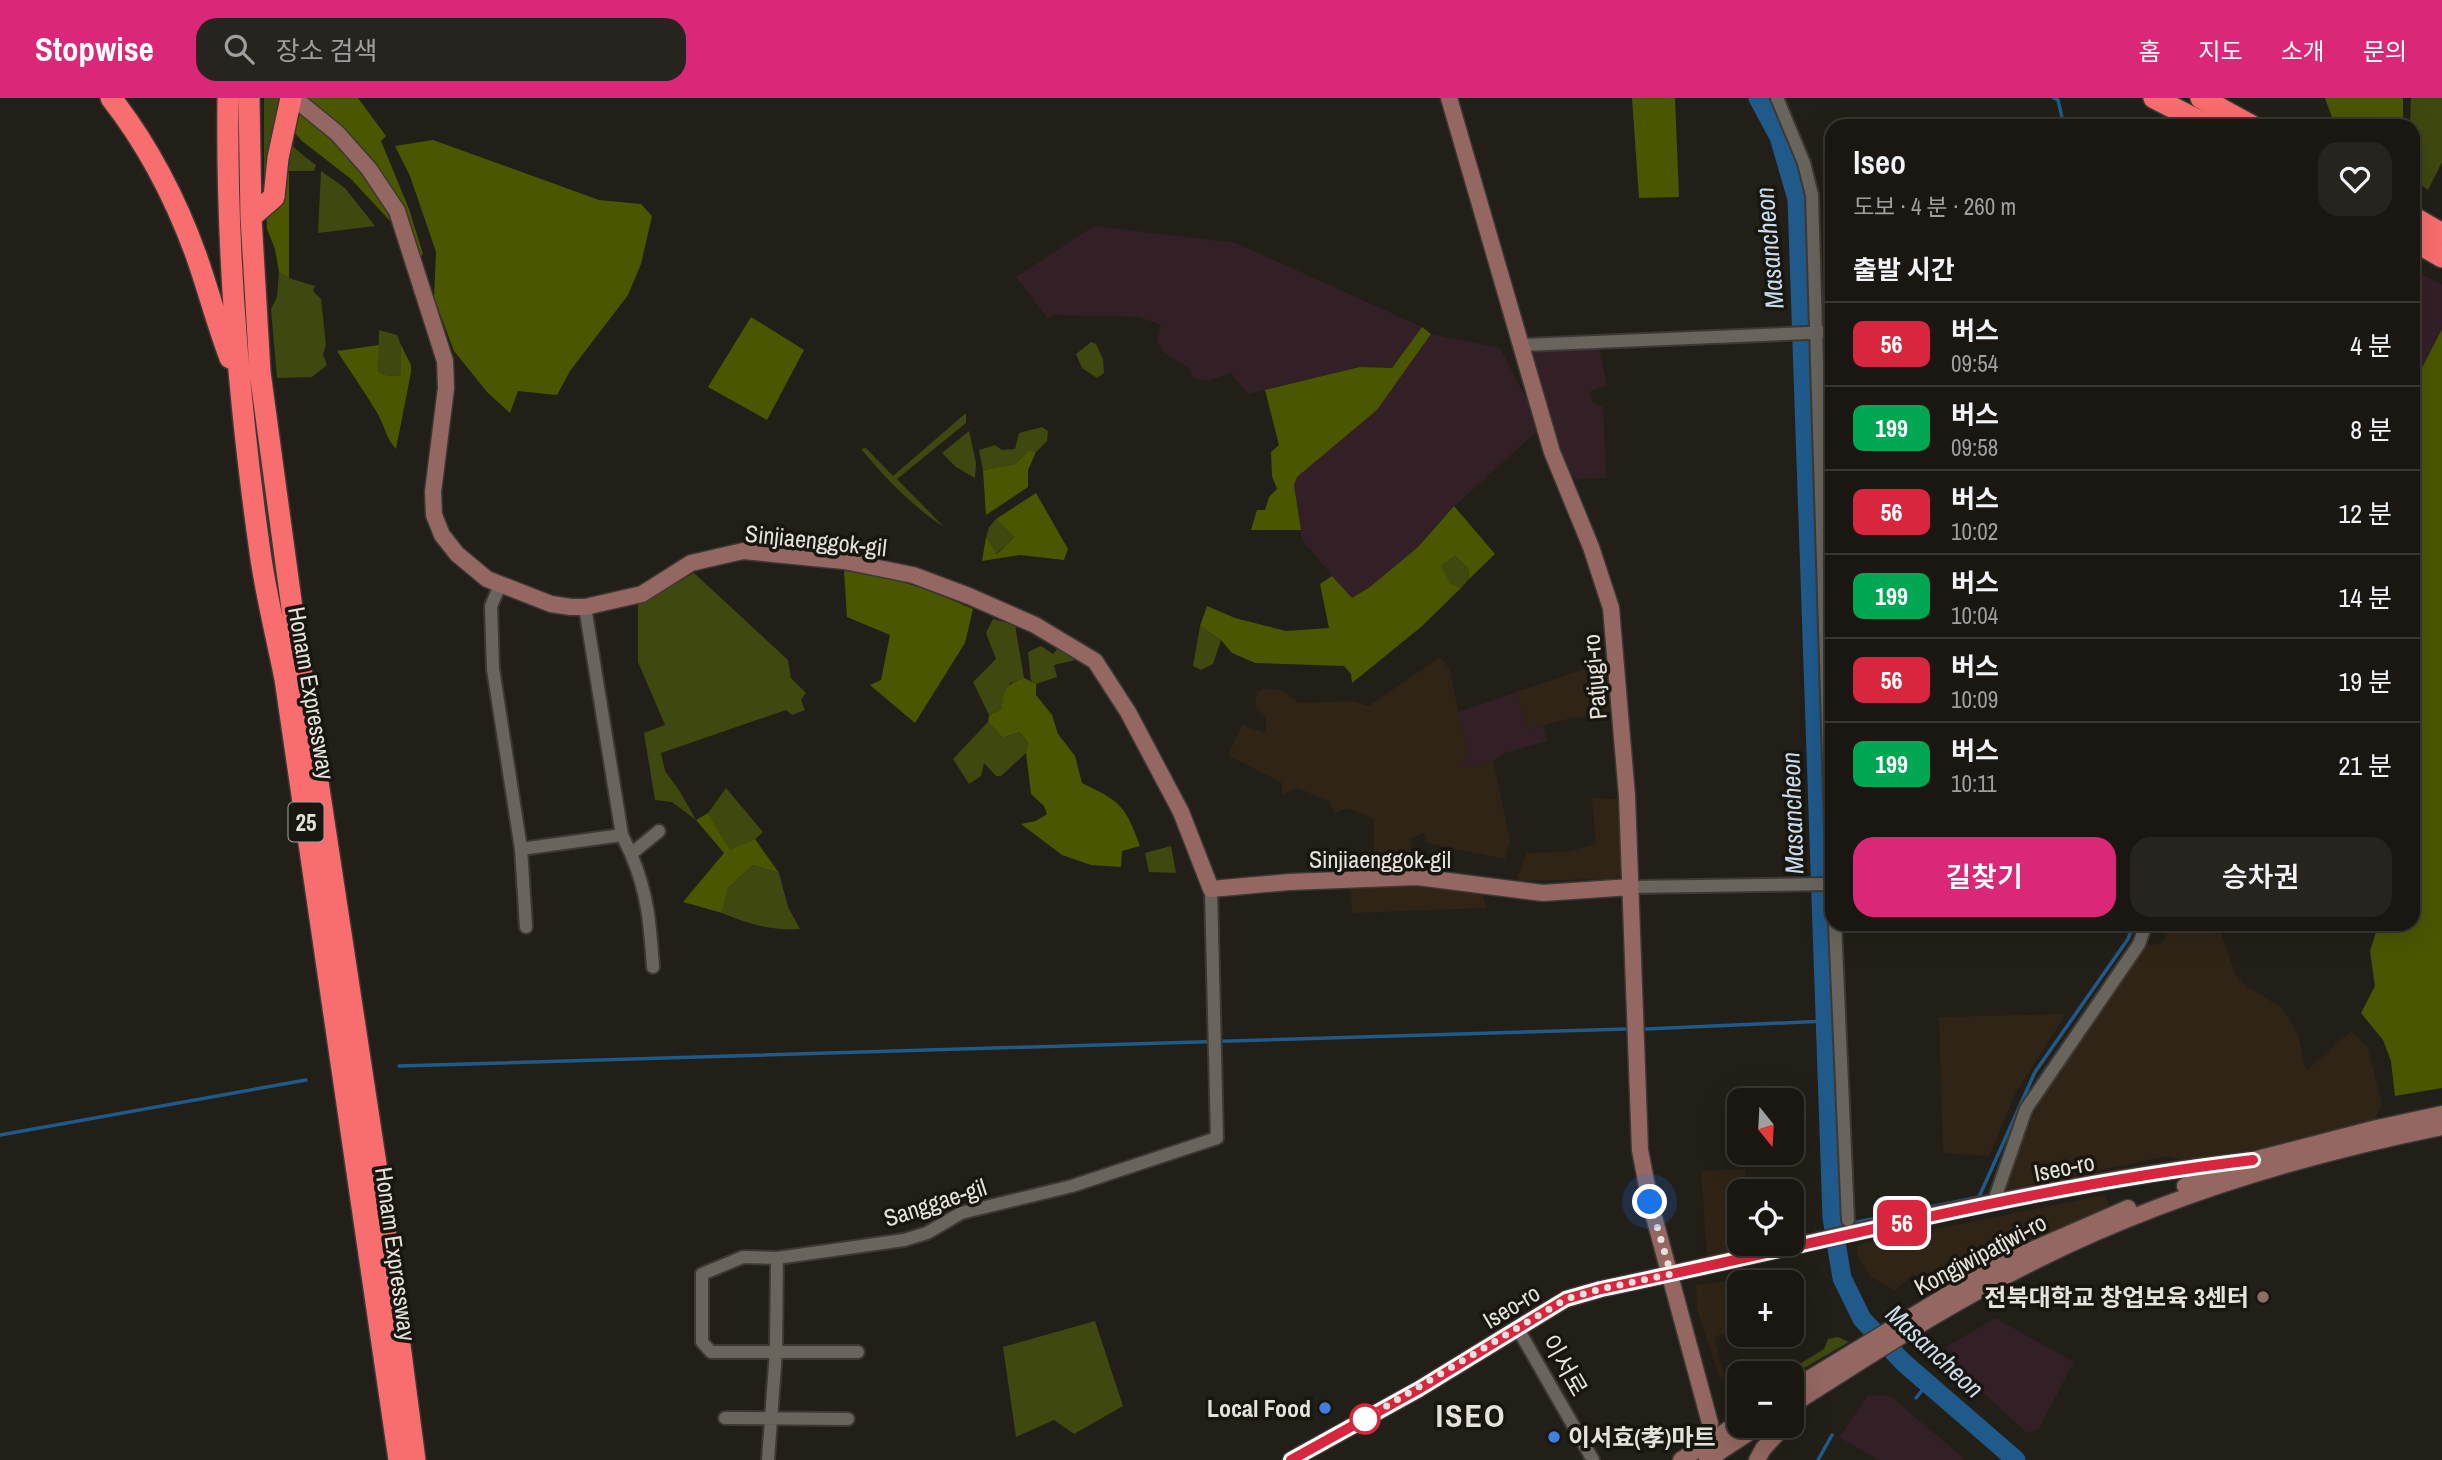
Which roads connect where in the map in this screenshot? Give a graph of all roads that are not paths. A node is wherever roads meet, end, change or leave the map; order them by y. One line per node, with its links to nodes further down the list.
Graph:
1 (111, 98): 19 (highway)
2 (228, 98): 19 (highway, Honam Expressway / 25)
3 (249, 98): 11 (highway, Honam Expressway / 25)
4 (1449, 98): 18 (street, Patjugi-ro)
5 (1777, 98): 17 (street)
6 (2154, 98): 9 (highway)
7 (2202, 98): 10 (highway)
8 (295, 105): 11 (highway); 20 (street, Sinjiaenggok-gil)
9 (2195, 119)
10 (2240, 119)
11 (251, 217): 59 (highway, Honam Expressway / 25)
12 (2420, 222): 13 (highway)
13 (2442, 234)
14 (2420, 244): 15 (highway)
15 (2442, 257)
16 (1825, 332): 17 (street)
17 (1812, 333): 18 (street); 22 (street)
18 (1522, 345): 28 (street, Patjugi-ro)
19 (240, 382): 58 (highway, Honam Expressway / 25)
20 (500, 585): 21 (street, Sinjiaenggok-gil); 25 (street)
21 (585, 607): 24 (street); 29 (street, Sinjiaenggok-gil)
22 (1825, 676)
23 (659, 831): 26 (street)
24 (622, 835): 25 (street); 26 (street)
25 (521, 849): 30 (street)
26 (631, 854): 33 (street)
27 (1825, 885): 28 (street)
28 (1631, 887): 29 (street, Sinjiaenggok-gil); 41 (street, Patjugi-ro)
29 (1211, 889): 36 (street, Sinjiaenggok-gil)
30 (526, 927)
31 (1835, 931): 39 (street)
32 (2144, 931): 38 (street)
33 (653, 967)
34 (2442, 1114): 37 (street, Kongjwipatjwi-ro)
35 (2442, 1128): 42 (street, Kongjwipatjwi-ro)
36 (1217, 1138): 40 (street, Sanggae-gil)
37 (2253, 1160): 38 (street, Iseo-ro); 42 (street, Kongjwipatjwi-ro)
38 (1993, 1203): 41 (street, Iseo-ro)
39 (1848, 1220)
40 (777, 1258): 44 (street); 44 (street, Sanggae-gil)
41 (1671, 1274): 43 (street, Iseo-ro); 54 (street, Patjugi-ro)
42 (1904, 1328): 46 (street, Kongjwipatjwi-ro)
43 (1518, 1329): 61 (street, Iseo-ro); 62 (street, 이서로)
44 (776, 1351): 45 (street); 52 (street)
45 (858, 1352)
46 (1861, 1354): 47 (street, Kongjwipatjwi-ro); 48 (street, Kongjwipatjwi-ro)
47 (1804, 1382)
48 (1810, 1393): 49 (street, Kongjwipatjwi-ro); 50 (street)
49 (1804, 1397)
50 (1804, 1401)
51 (725, 1418): 52 (street)
52 (771, 1419): 53 (street); 60 (street)
53 (848, 1419)
54 (1710, 1423)
55 (1727, 1430): 63 (street)
56 (1741, 1438): 64 (street)
57 (1773, 1438): 65 (street)
58 (399, 1460)
59 (415, 1460)
60 (768, 1460)
61 (1291, 1460)
62 (1593, 1460)
63 (1681, 1460)
64 (1707, 1460)
65 (1757, 1460)

